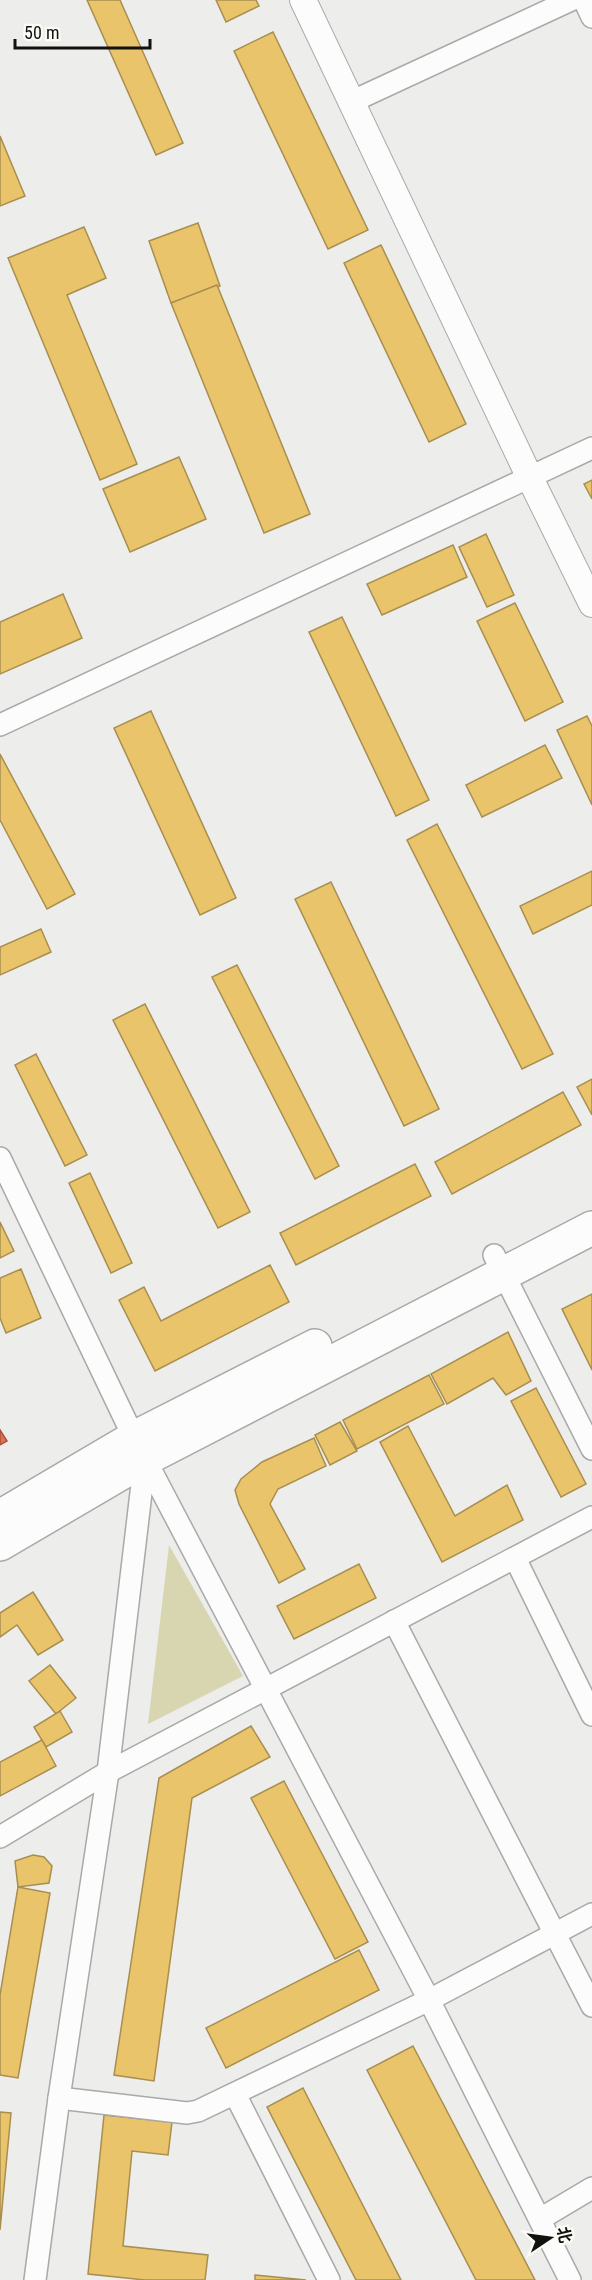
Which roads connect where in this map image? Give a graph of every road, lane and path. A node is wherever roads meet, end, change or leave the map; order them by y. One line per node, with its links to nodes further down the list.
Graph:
1 (303, 0): 5 (street)
2 (571, 0): 5 (street)
3 (584, 0): 4 (street)
4 (592, 17)
5 (351, 102): 7 (street)
6 (592, 448): 7 (street)
7 (529, 476): 8 (street); 9 (street)
8 (592, 604)
9 (0, 725)
10 (0, 1158): 14 (street)
11 (592, 1204): 13 (highway)
12 (592, 1228): 13 (highway)
13 (499, 1264): 14 (highway); 15 (street)
14 (140, 1448): 16 (highway); 18 (highway); 21 (street); 23 (street)
15 (592, 1449)
16 (0, 1517)
17 (592, 1517): 19 (street)
18 (0, 1544)
19 (515, 1558): 20 (street); 22 (street)
20 (394, 1621): 21 (street); 26 (street)
21 (266, 1688): 23 (street); 27 (street)
22 (592, 1715)
23 (108, 1772): 24 (street); 30 (street)
24 (0, 1837)
25 (592, 1914): 26 (street)
26 (555, 1934): 27 (street); 28 (street)
27 (429, 2000): 29 (street); 32 (street)
28 (592, 2006)
29 (235, 2094): 30 (street); 34 (street)
30 (59, 2098): 33 (street)
31 (592, 2188): 32 (street)
32 (540, 2219): 35 (street)
33 (35, 2280)
34 (329, 2280)
35 (570, 2280)

